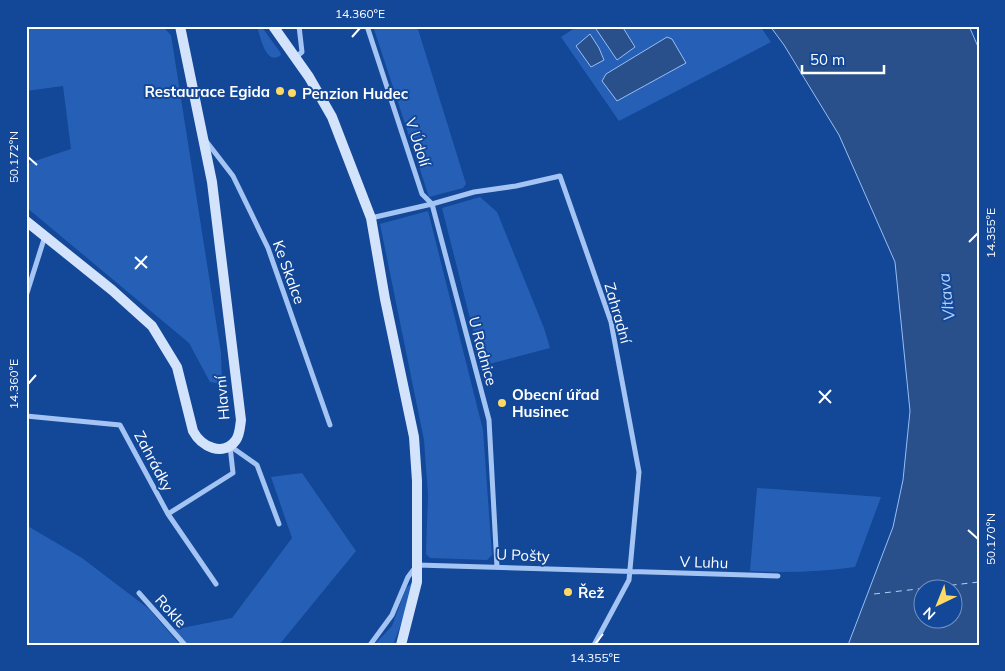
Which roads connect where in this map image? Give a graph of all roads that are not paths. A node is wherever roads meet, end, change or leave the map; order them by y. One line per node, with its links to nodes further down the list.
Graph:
1 (180, 26): 6 (street, Hlavní)
2 (273, 26): 5 (street)
3 (299, 26): 5 (street)
4 (367, 26): 7 (street, V Údolí)
5 (296, 57): 8 (street)
6 (203, 138): 13 (street, Ke Skalce); 14 (street, Hlavní)
7 (432, 204): 8 (street, Zahradní); 18 (street, U Radnice); 19 (street, Zahradní)
8 (371, 218): 17 (street)
9 (26, 221): 10 (street)
10 (45, 235): 11 (street); 14 (street)
11 (26, 296)
12 (26, 416): 15 (street, Zahrádky)
13 (330, 425)
14 (230, 446): 15 (street, Zahrádky); 16 (street)
15 (168, 514): 21 (street, Zahrádky)
16 (279, 524)
17 (417, 565): 18 (street, U Pošty); 24 (street); 25 (street)
18 (497, 567): 19 (street, U Pošty)
19 (629, 572): 20 (street, V Luhu); 26 (street, Zahradní)
20 (778, 576)
21 (216, 584)
22 (139, 593): 23 (street, Rokle)
23 (185, 645)
24 (370, 645)
25 (401, 645)
26 (594, 645)

